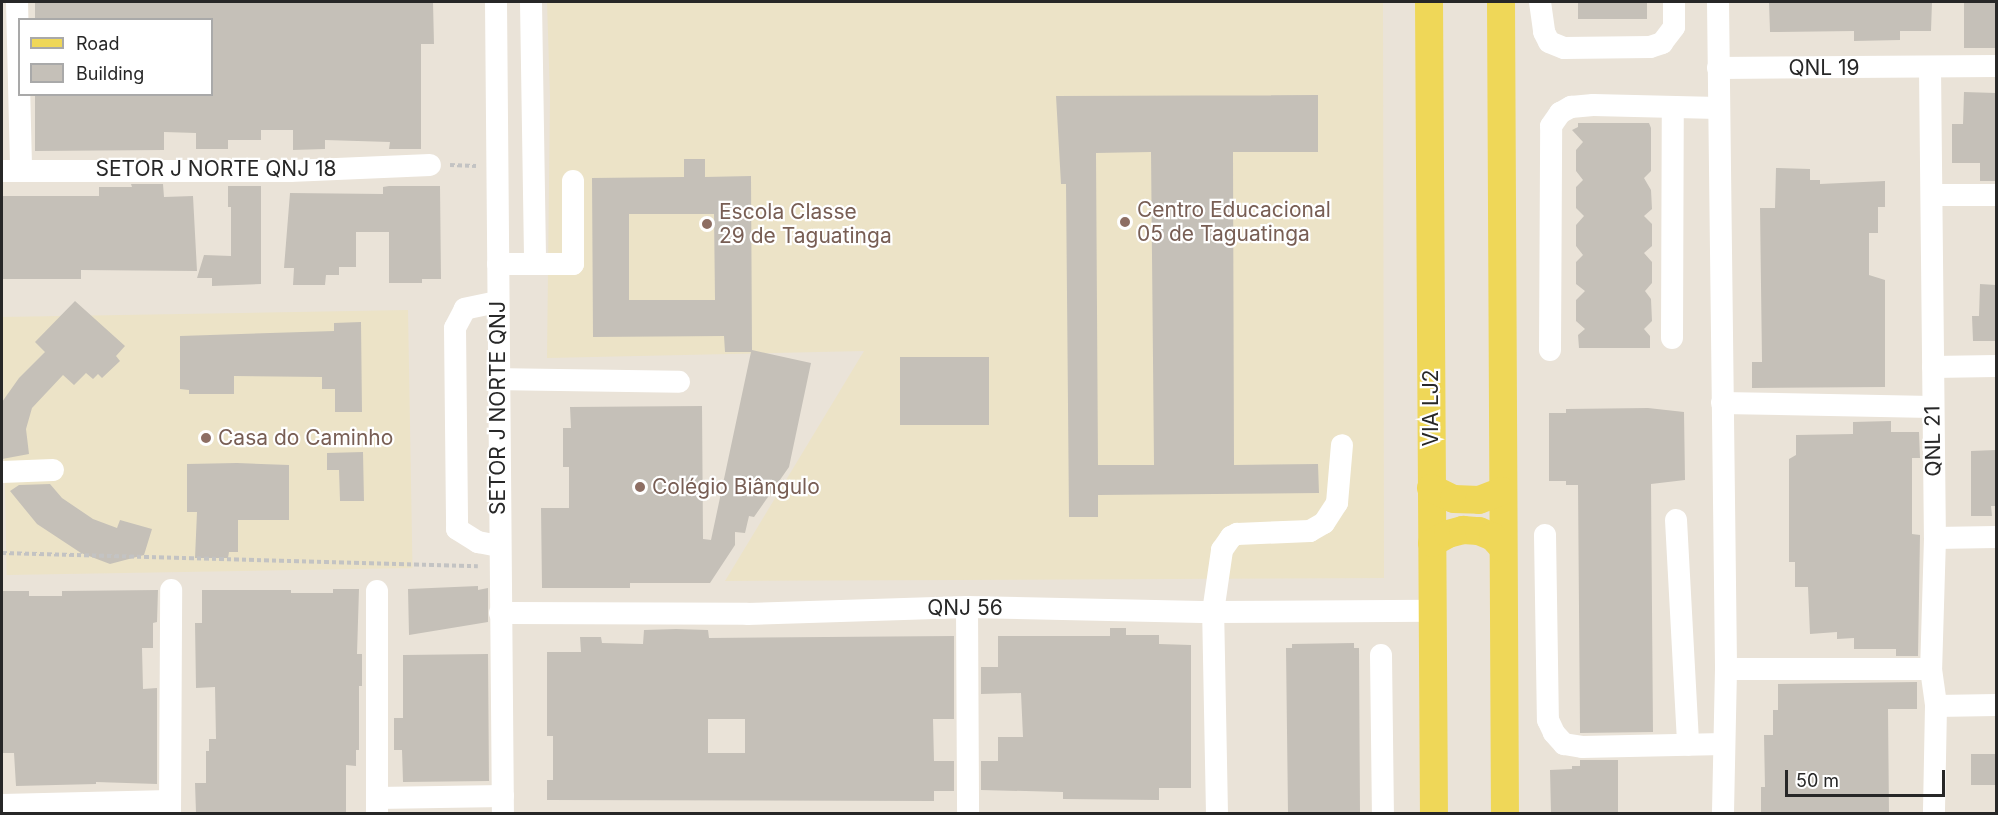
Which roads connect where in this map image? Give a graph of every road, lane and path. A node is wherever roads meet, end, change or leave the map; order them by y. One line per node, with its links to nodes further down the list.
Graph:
1 (17, 2): 18 (street)
2 (496, 2): 12 (street, SETOR J NORTE QNJ)
3 (531, 2): 13 (street)
4 (1429, 2): 36 (main road, VIA LJ2)
5 (1501, 2): 37 (main road)
6 (1540, 2): 7 (street)
7 (1674, 2)
8 (1718, 2): 10 (street)
9 (1996, 66): 11 (street, QNL 19)
10 (1718, 68): 11 (street, QNL 19); 15 (street)
11 (1930, 68): 20 (street, QNL 21)
12 (497, 94): 13 (street); 17 (street, SETOR J NORTE QNJ)
13 (532, 94): 23 (street)
14 (1673, 107): 15 (street); 25 (street); 26 (street)
15 (1718, 108): 31 (street)
16 (430, 165): 17 (path); 18 (street, SETOR J NORTE QNJ 18)
17 (497, 166): 22 (street, SETOR J NORTE QNJ)
18 (11, 171)
19 (573, 181): 23 (street)
20 (1932, 195): 21 (street); 28 (street, QNL 21)
21 (1996, 195)
22 (498, 264): 23 (street); 24 (street, SETOR J NORTE QNJ)
23 (535, 264)
24 (498, 302): 29 (street, SETOR J NORTE QNJ); 45 (street)
25 (1672, 338)
26 (1550, 350)
27 (1996, 366): 28 (street)
28 (1934, 367): 32 (street, QNL 21)
29 (498, 379): 30 (street); 45 (street, SETOR J NORTE QNJ)
30 (680, 382)
31 (1722, 403): 32 (street); 53 (street)
32 (1932, 407): 41 (street, QNL 21)
33 (1342, 445): 50 (street)
34 (53, 470): 35 (street)
35 (2, 472)
36 (1431, 488): 37 (main road); 42 (main road, VIA LJ2)
37 (1502, 491): 43 (main road)
38 (1676, 520): 58 (street)
39 (1545, 536): 58 (street)
40 (1996, 537): 41 (street)
41 (1935, 538): 54 (street, QNL 21)
42 (1432, 543): 43 (main road); 49 (main road, VIA LJ2)
43 (1503, 548): 67 (main road)
44 (2, 553): 45 (path)
45 (499, 556): 51 (street, SETOR J NORTE QNJ)
46 (171, 590): 62 (street)
47 (377, 591): 61 (street)
48 (967, 607): 50 (street, QNJ 56); 51 (street, QNJ 56); 63 (street)
49 (1431, 610): 50 (street, QNJ 56); 66 (main road, VIA LJ2)
50 (1213, 612): 64 (street)
51 (500, 614): 60 (street, SETOR J NORTE QNJ)
52 (1380, 656): 65 (street)
53 (1726, 669): 54 (street); 57 (street)
54 (1931, 669): 56 (street, QNL 21)
55 (1996, 705): 56 (street)
56 (1936, 706): 69 (street, QNL 21)
57 (1724, 744): 58 (street); 68 (street)
58 (1688, 745)
59 (2, 805): 62 (street)
60 (503, 805): 61 (street)
61 (377, 806)
62 (170, 807)
63 (968, 813)
64 (1217, 813)
65 (1383, 813)
66 (1434, 813)
67 (1505, 813)
68 (1724, 813)
69 (1934, 813)

